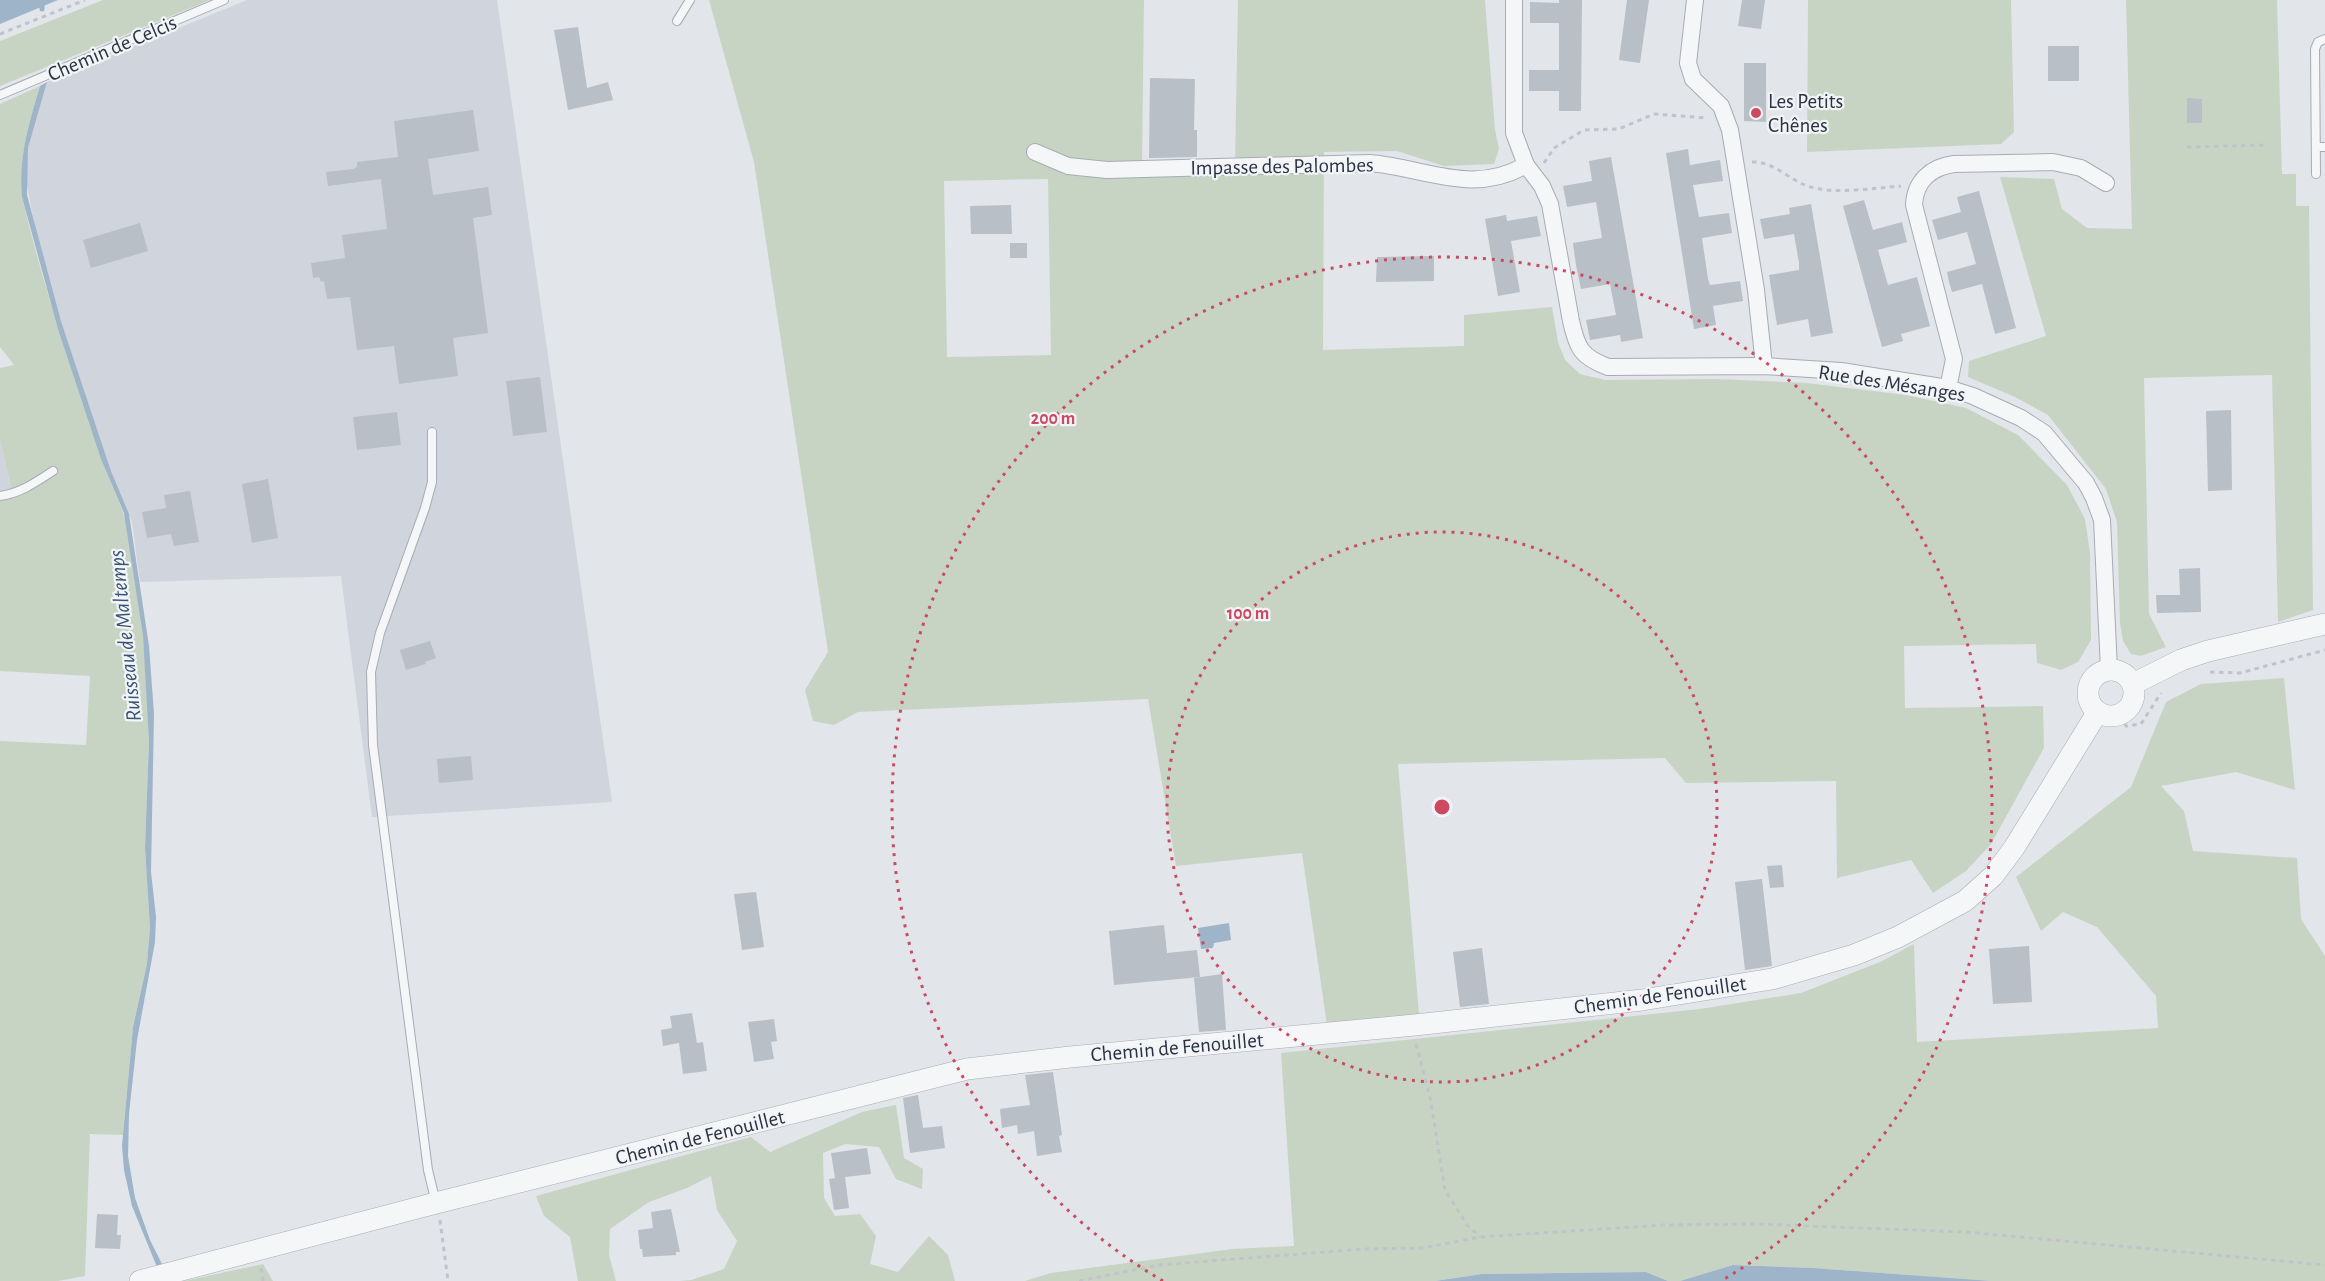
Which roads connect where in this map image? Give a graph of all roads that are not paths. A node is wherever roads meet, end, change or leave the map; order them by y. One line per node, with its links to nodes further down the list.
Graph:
1 (224, 0): 7 (lane, Chemin de Celcis)
2 (690, 0): 5 (lane)
3 (1514, 0): 10 (street, Rue des Mésanges)
4 (1695, 0): 13 (street)
5 (677, 21)
6 (2325, 39): 8 (lane)
7 (0, 96)
8 (2320, 147): 11 (lane)
9 (1035, 152): 10 (street, Impasse des Palombes)
10 (1530, 169): 13 (street, Rue des Mésanges)
11 (2316, 174)
12 (2106, 183): 14 (street)
13 (1764, 366): 14 (street, Rue des Mésanges)
14 (1948, 388): 19 (street, Rue des Mésanges)
15 (432, 432): 22 (lane)
16 (53, 471): 17 (lane)
17 (0, 495)
18 (2325, 624): 20 (street)
19 (2109, 670): 20 (street); 21 (street)
20 (2133, 684): 21 (street)
21 (2097, 713): 22 (street, Chemin de Fenouillet)
22 (436, 1203): 23 (street, Chemin de Fenouillet)
23 (140, 1281)

